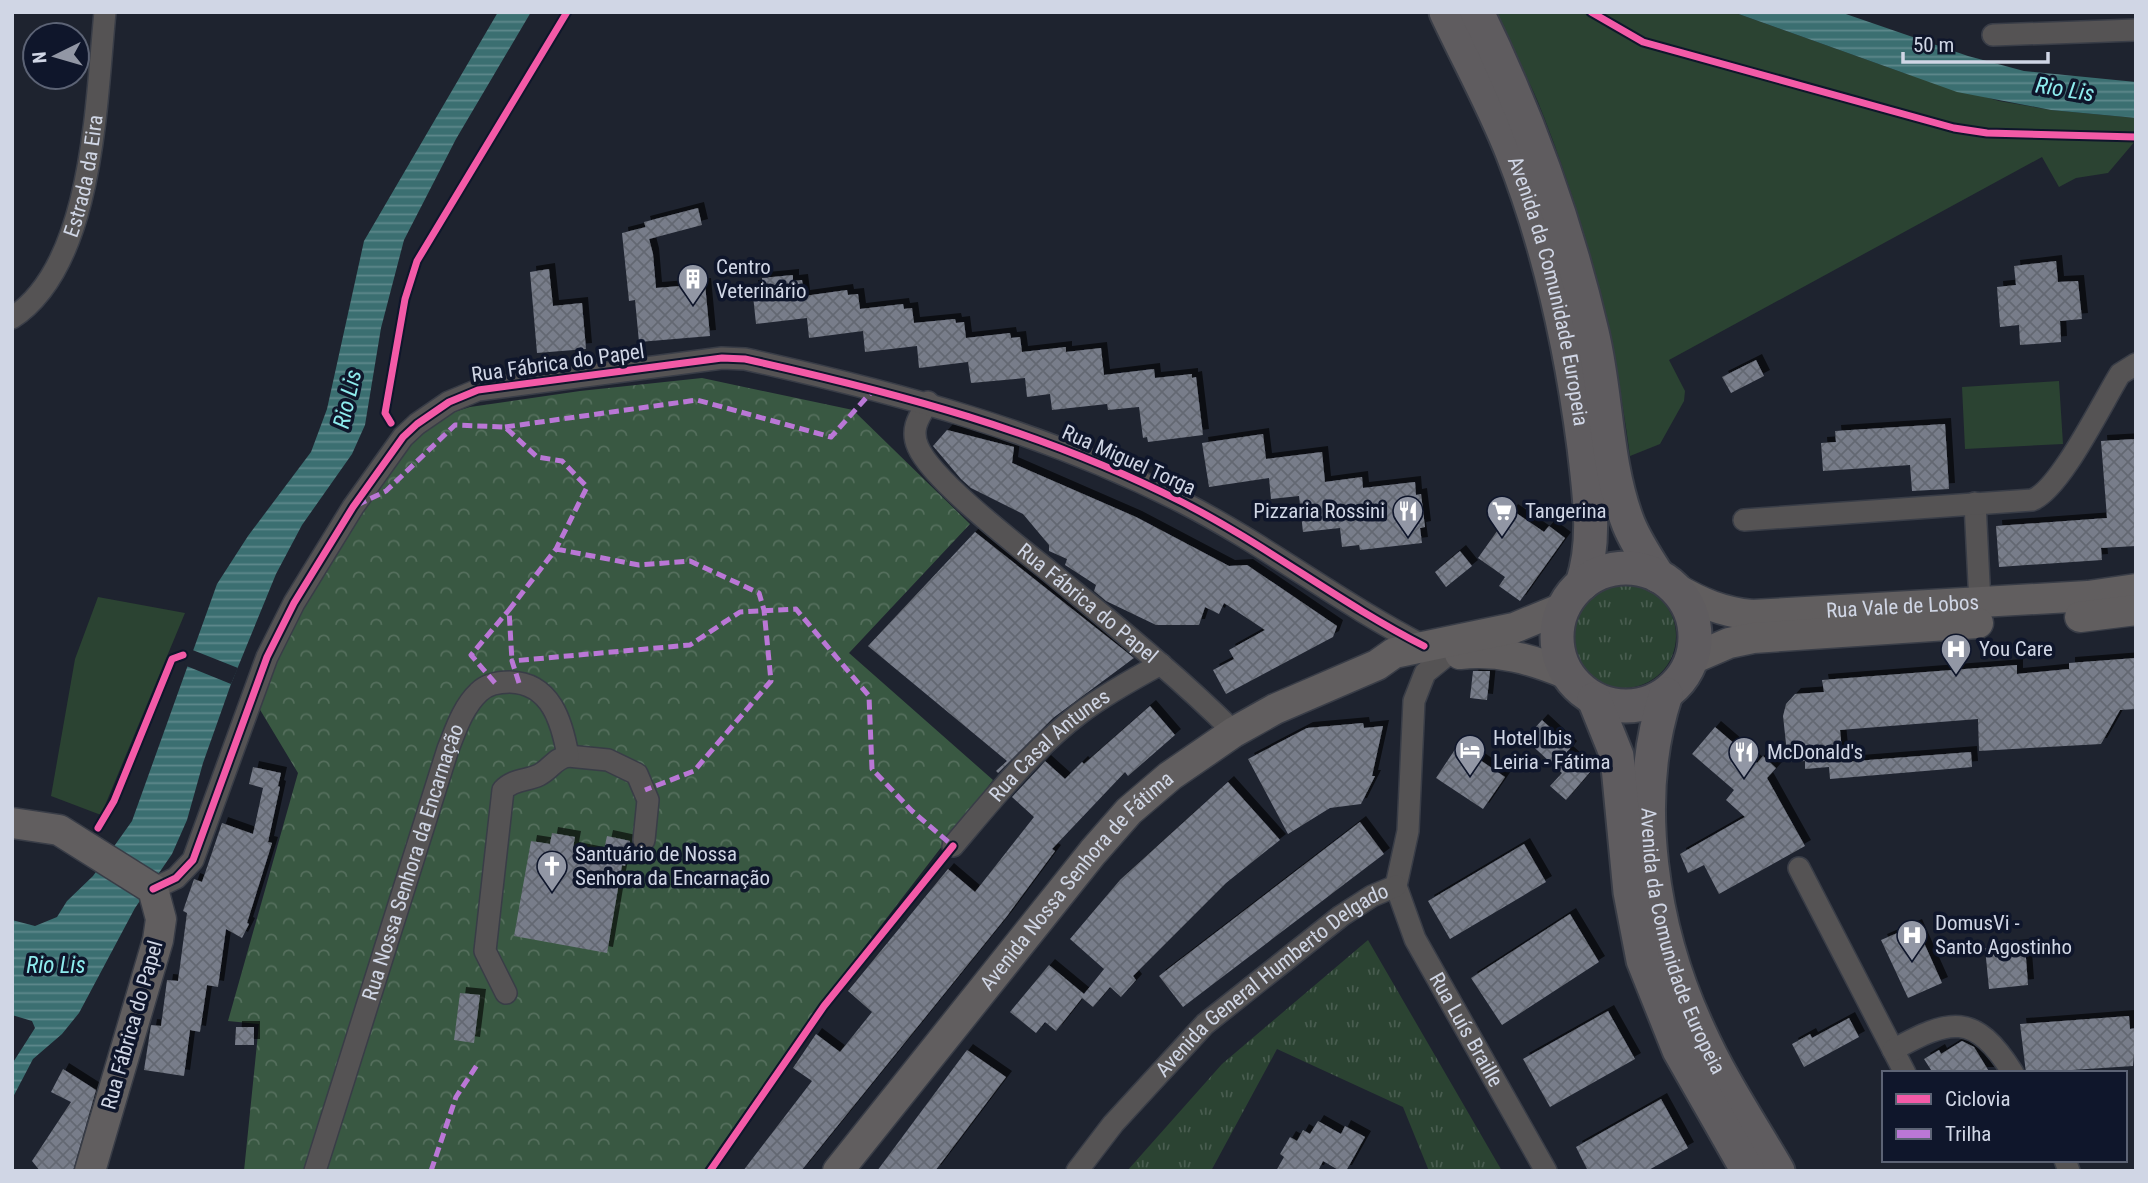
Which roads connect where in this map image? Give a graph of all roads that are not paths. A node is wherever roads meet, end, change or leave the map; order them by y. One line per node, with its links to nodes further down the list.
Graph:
1 (105, 12): 6 (street, Estrada da Eira)
2 (1446, 12): 14 (main road, Avenida da Comunidade Europeia)
3 (1477, 12): 12 (main road, Avenida da Comunidade Europeia)
4 (2136, 30): 5 (street)
5 (1993, 35)
6 (12, 318)
7 (2136, 364): 10 (street)
8 (875, 388): 9 (street, Rua Miguel Torga); 30 (street, Rua Fábrica do Papel)
9 (928, 402): 17 (street, Rua Miguel Torga); 19 (street, Rua Fábrica do Papel)
10 (1975, 503): 11 (street); 15 (street)
11 (1744, 520)
12 (1667, 582): 14 (main road); 15 (main road, Rua Vale de Lobos); 18 (main road)
13 (2136, 589): 15 (main road, Rua Vale de Lobos)
14 (1573, 596): 17 (main road, Avenida Nossa Senhora de Fátima); 20 (main road)
15 (1980, 603)
16 (2136, 610): 18 (main road, Rua Vale de Lobos)
17 (1435, 651): 20 (main road, Avenida Nossa Senhora de Fátima); 23 (main road, Avenida Nossa Senhora de Fátima); 29 (street, Avenida General Humberto Delgado)
18 (1692, 659): 21 (main road)
19 (1161, 664): 23 (street, Rua Fábrica do Papel); 27 (street, Rua Casal Antunes)
20 (1567, 674): 22 (main road)
21 (1666, 694): 22 (main road); 41 (main road, Avenida da Comunidade Europeia)
22 (1594, 699): 40 (main road, Avenida da Comunidade Europeia)
23 (1234, 732): 37 (main road, Avenida Nossa Senhora de Fátima)
24 (568, 756): 26 (street); 31 (street); 36 (street, Rua Nossa Senhora da Encarnação)
25 (12, 823): 30 (main road)
26 (644, 840)
27 (953, 846)
28 (1799, 868): 32 (street)
29 (1396, 886): 38 (street, Avenida General Humberto Delgado); 39 (street, Rua Luís Braille)
30 (153, 888): 35 (main road, Rua Fábrica do Papel)
31 (506, 993)
32 (1893, 1050): 33 (street); 34 (street)
33 (1904, 1071)
34 (2011, 1071)
35 (90, 1171)
36 (315, 1171)
37 (838, 1171)
38 (1077, 1171)
39 (1546, 1171)
40 (1748, 1171)
41 (1778, 1171)

